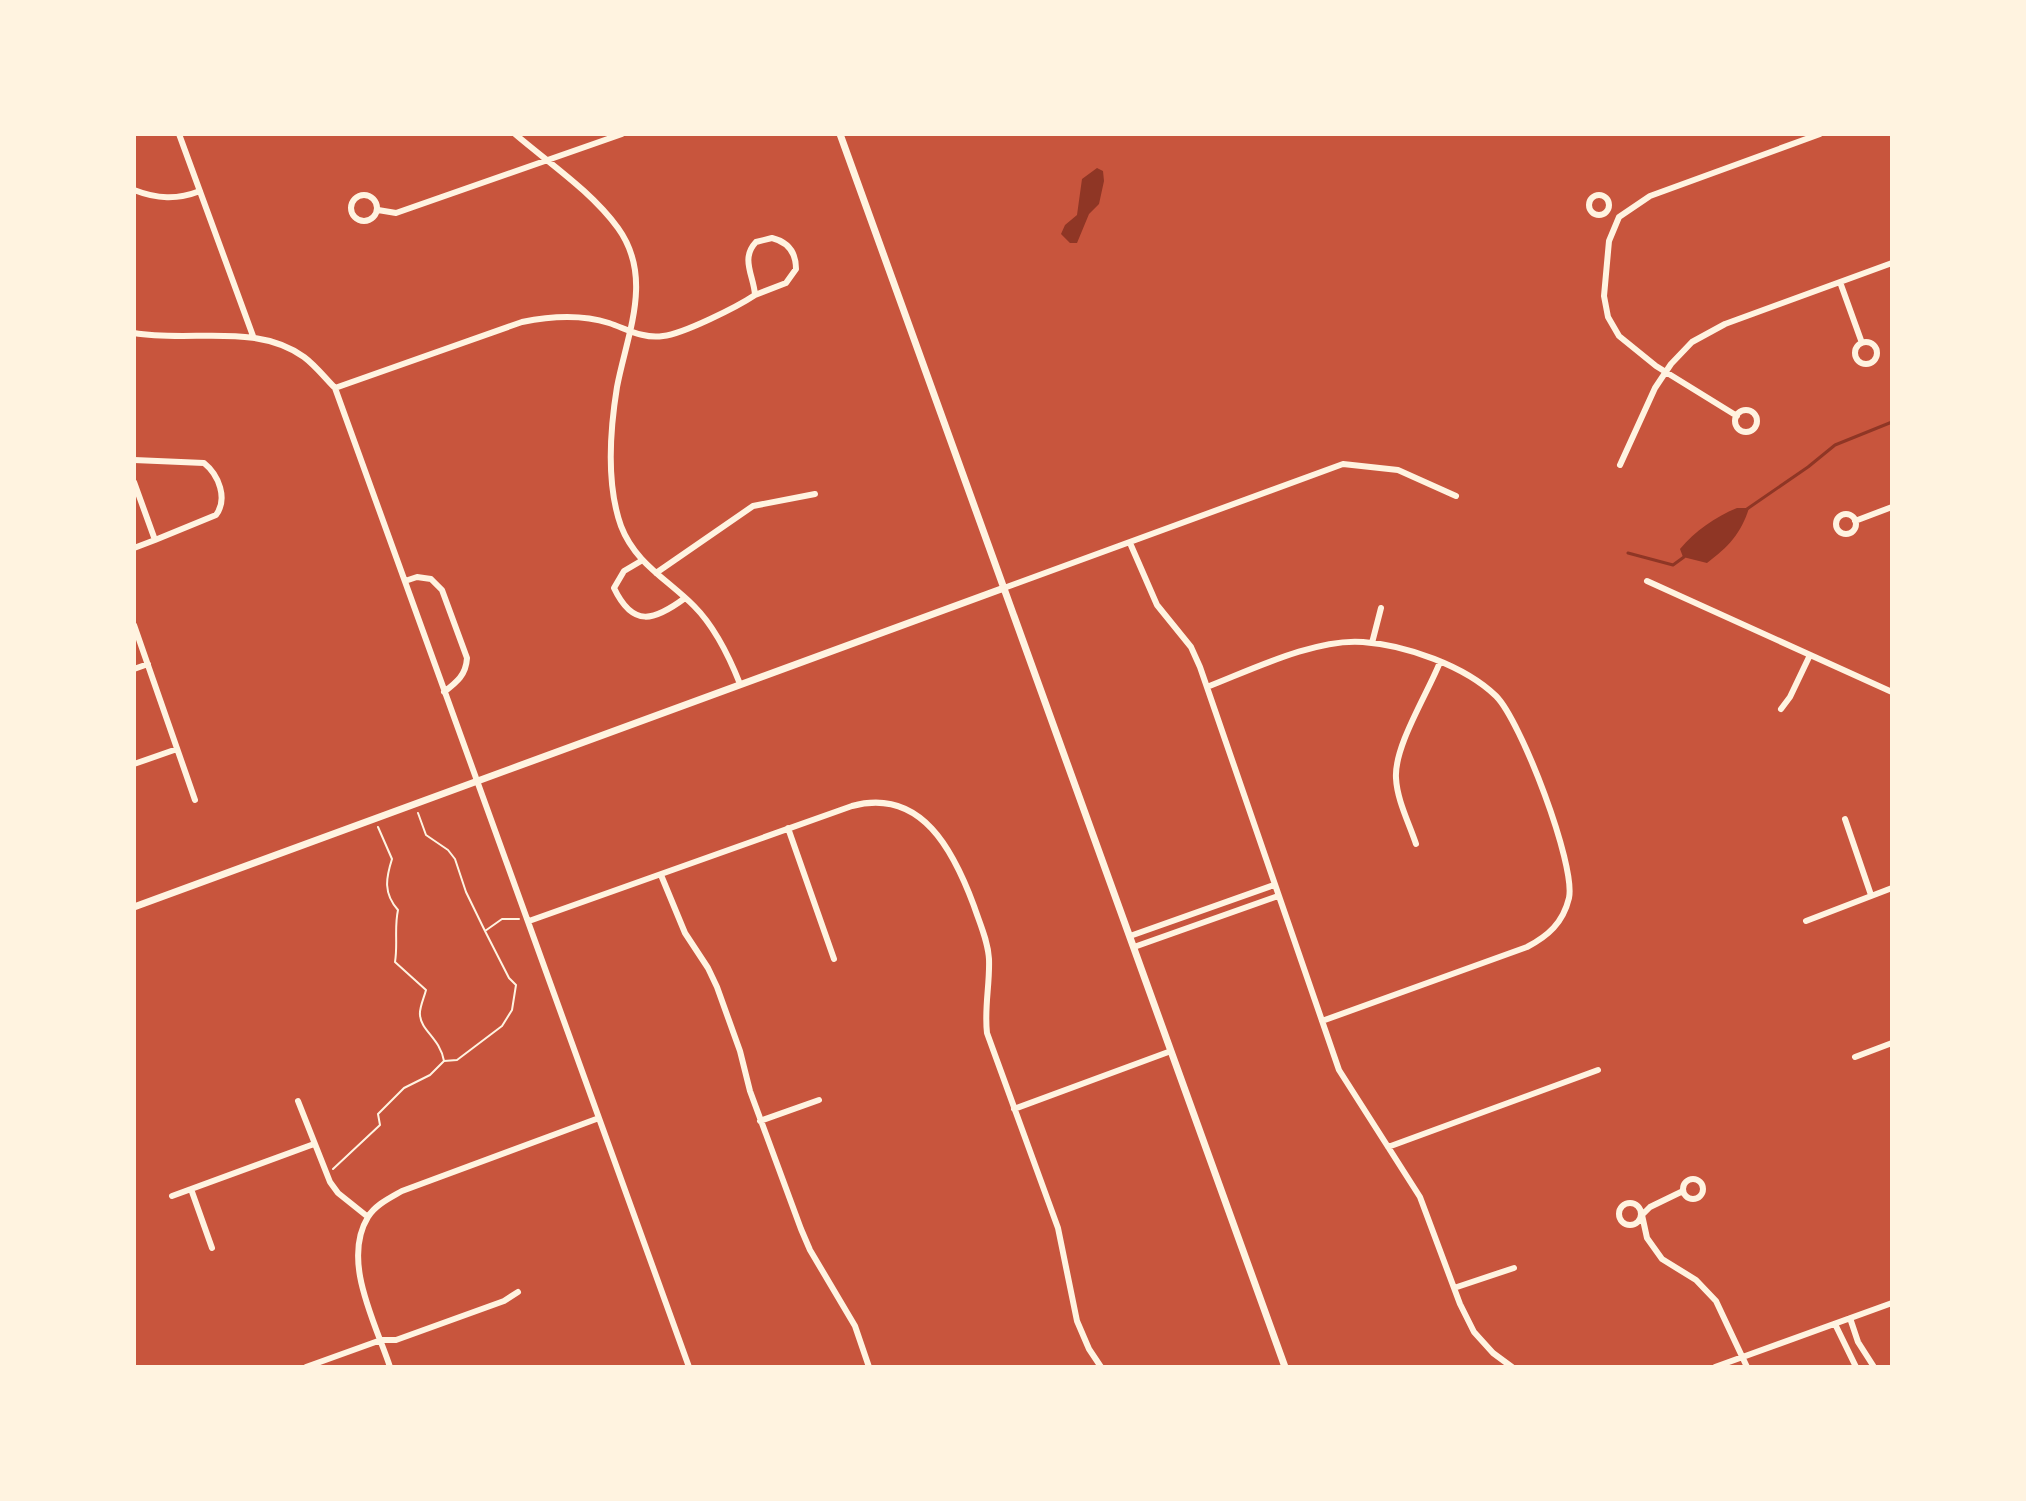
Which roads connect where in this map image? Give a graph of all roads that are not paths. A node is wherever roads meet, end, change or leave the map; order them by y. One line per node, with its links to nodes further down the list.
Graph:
1 (179, 134): 8 (street)
2 (515, 134): 6 (street)
3 (622, 134): 6 (street)
4 (840, 134): 36 (street)
5 (1820, 134): 11 (street)
6 (548, 161): 10 (street); 15 (street)
7 (134, 190): 8 (street)
8 (200, 191): 17 (street)
9 (1608, 209): 11 (street)
10 (378, 210): 10 (street)
11 (1619, 217): 19 (street)
12 (1892, 263): 13 (street)
13 (1840, 282): 18 (street); 19 (street)
14 (755, 295): 14 (street); 15 (street)
15 (631, 332): 20 (street); 32 (street)
16 (134, 333): 17 (street)
17 (253, 336): 20 (street)
18 (1862, 343)
19 (1666, 373): 21 (street); 23 (street)
20 (335, 388): 34 (street)
21 (1737, 416)
22 (134, 460): 29 (street)
23 (1620, 465)
24 (134, 482): 29 (street)
25 (815, 494): 33 (street)
26 (1456, 496): 30 (street)
27 (1892, 507): 28 (street)
28 (1855, 521)
29 (155, 540): 31 (street)
30 (1130, 543): 36 (street); 46 (street)
31 (134, 548)
32 (641, 561): 33 (street); 37 (street)
33 (656, 573): 37 (street)
34 (405, 581): 47 (street); 47 (street)
35 (1647, 581): 41 (street)
36 (1004, 588): 45 (street); 67 (street)
37 (685, 598): 45 (street)
38 (1381, 608): 40 (street)
39 (134, 625): 43 (street)
40 (1372, 643): 42 (street); 46 (street)
41 (1810, 655): 48 (street); 49 (street)
42 (1440, 662): 56 (street); 70 (street)
43 (148, 664): 44 (street); 50 (street)
44 (134, 669)
45 (740, 684): 52 (street)
46 (1207, 687): 58 (street)
47 (444, 692): 52 (street)
48 (1892, 692)
49 (1781, 709)
50 (177, 749): 51 (street); 53 (street)
51 (134, 764)
52 (477, 780): 63 (street); 65 (street)
53 (195, 800)
54 (1845, 819): 60 (street)
55 (788, 828): 57 (street); 69 (street); 77 (street)
56 (1416, 844)
57 (661, 875): 65 (street); 79 (street)
58 (1274, 885): 61 (street); 62 (street)
59 (1892, 888): 60 (street)
60 (1871, 895): 66 (street)
61 (1278, 896): 64 (street); 70 (street)
62 (1214, 906): 64 (street); 67 (street)
63 (134, 907)
64 (1218, 917): 68 (street)
65 (528, 919): 78 (street)
66 (1806, 921)
67 (1130, 936): 68 (street)
68 (1134, 947): 72 (street)
69 (834, 959)
70 (1322, 1021): 81 (street)
71 (1892, 1043): 73 (street)
72 (1171, 1051): 77 (street); 100 (street)
73 (1855, 1057)
74 (1598, 1070): 81 (street)
75 (819, 1100): 79 (street)
76 (298, 1101): 80 (street)
77 (1014, 1109): 99 (street)
78 (599, 1118): 85 (street); 97 (street)
79 (760, 1121): 98 (street)
80 (314, 1144): 82 (street); 85 (street)
81 (1388, 1147): 88 (street)
82 (191, 1189): 84 (street); 86 (street)
83 (1683, 1191): 94 (street)
84 (172, 1196)
85 (368, 1217): 93 (street)
86 (212, 1248)
87 (1514, 1268): 88 (street)
88 (1454, 1288): 101 (street)
89 (518, 1292): 93 (street)
90 (1892, 1303): 91 (street)
91 (1850, 1318): 92 (street); 105 (street)
92 (1835, 1324): 94 (street); 104 (street)
93 (381, 1340): 95 (street); 96 (street)
94 (1743, 1356): 102 (street); 103 (street)
95 (306, 1367)
96 (390, 1367)
97 (689, 1367)
98 (869, 1367)
99 (1101, 1367)
100 (1285, 1367)
101 (1512, 1367)
102 (1715, 1367)
103 (1747, 1367)
104 (1856, 1367)
105 (1874, 1367)

